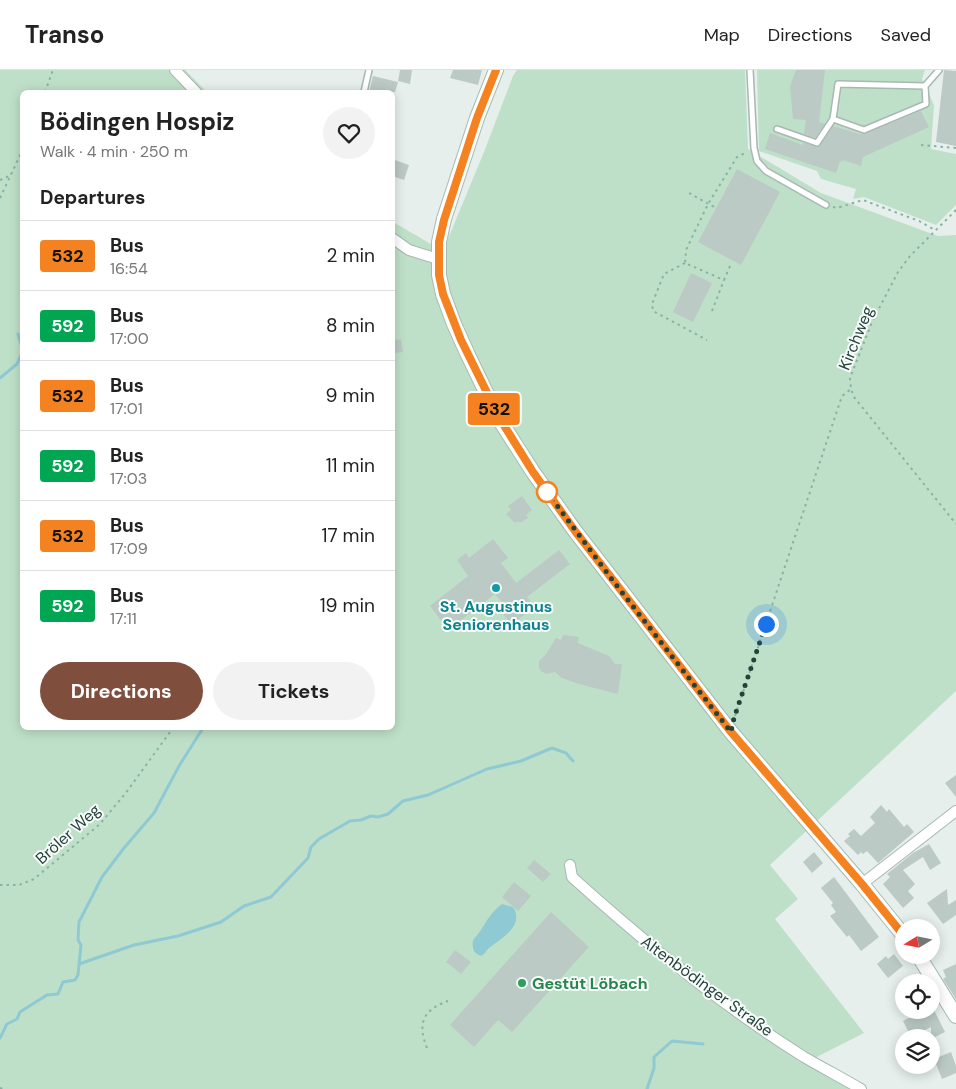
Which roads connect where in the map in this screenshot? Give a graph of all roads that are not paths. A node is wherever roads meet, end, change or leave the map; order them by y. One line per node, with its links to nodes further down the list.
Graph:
1 (175, 70): 7 (street)
2 (368, 70): 8 (lane)
3 (496, 70): 13 (street)
4 (750, 70): 11 (lane)
5 (939, 70): 6 (lane)
6 (925, 86): 9 (lane); 9 (lane)
7 (194, 90)
8 (364, 90)
9 (833, 119): 10 (lane)
10 (777, 129)
11 (826, 204)
12 (395, 240): 13 (street)
13 (438, 259): 16 (street)
14 (956, 812): 16 (street)
15 (570, 865): 20 (street, Altenbödinger Straße)
16 (862, 884): 17 (street)
17 (895, 925)
18 (924, 964): 19 (street)
19 (956, 1016)
20 (861, 1089)

